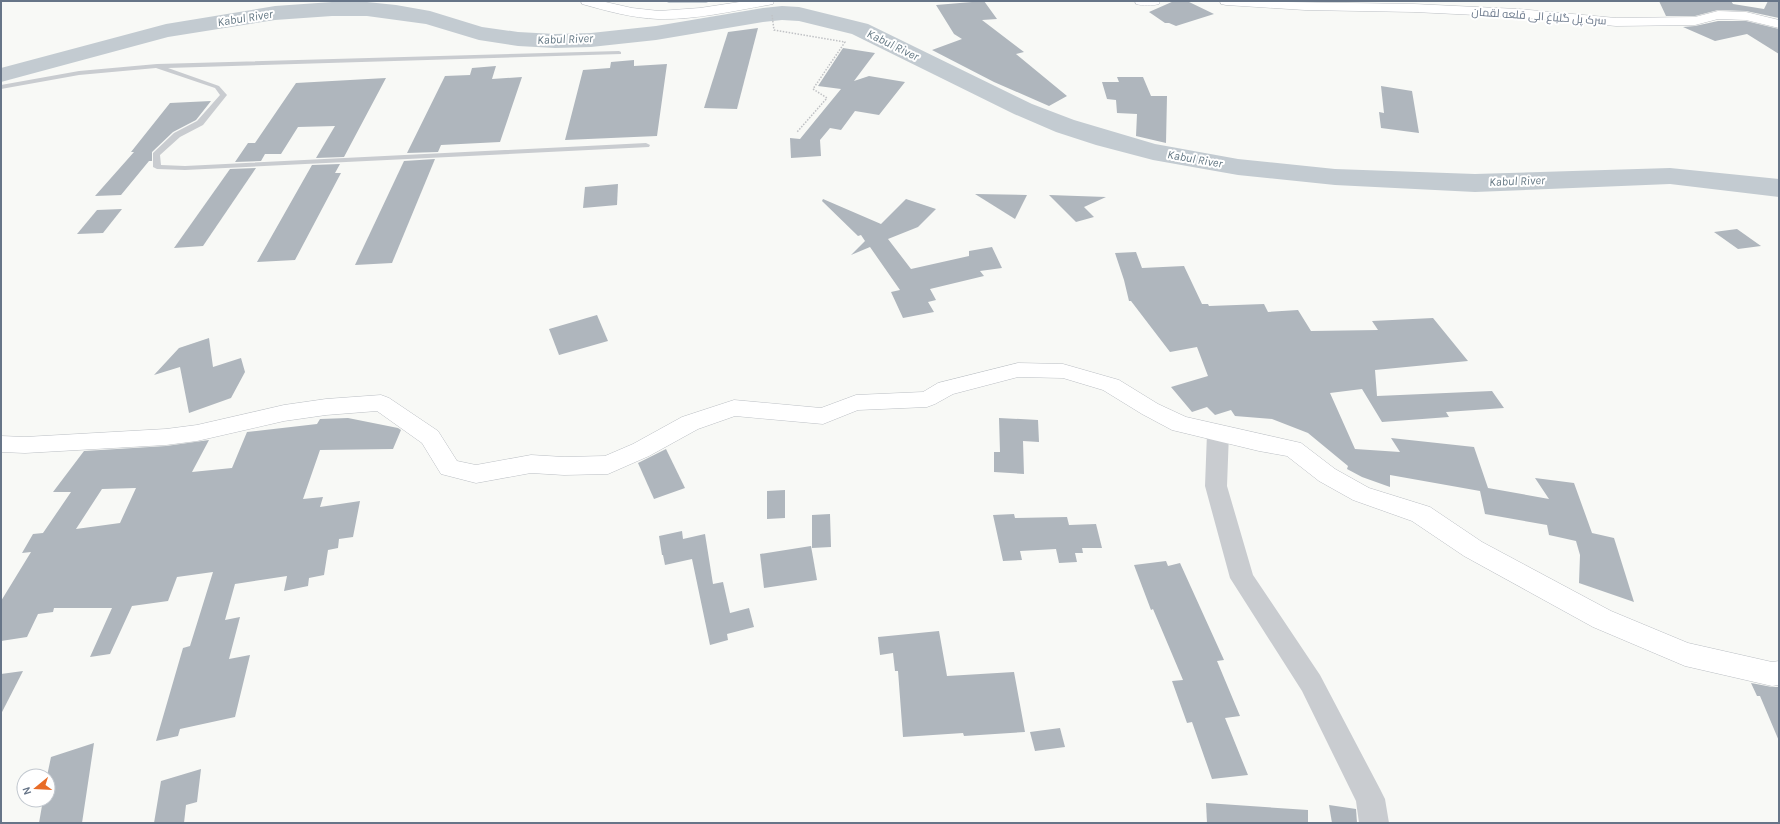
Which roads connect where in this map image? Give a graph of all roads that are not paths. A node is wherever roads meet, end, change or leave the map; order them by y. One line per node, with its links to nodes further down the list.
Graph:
1 (587, 1): 2 (street)
2 (768, 1)
3 (1141, 1): 4 (street)
4 (1154, 1)
5 (1226, 1): 6 (street, سرک پل گلباغ الی قلعه لقمان)
6 (1779, 24)
7 (619, 53): 8 (lane)
8 (157, 66): 9 (lane); 10 (lane)
9 (1, 87)
10 (646, 144)
11 (1218, 433): 12 (street); 13 (street); 14 (street)
12 (1, 444)
13 (1779, 673)
14 (1374, 823)

